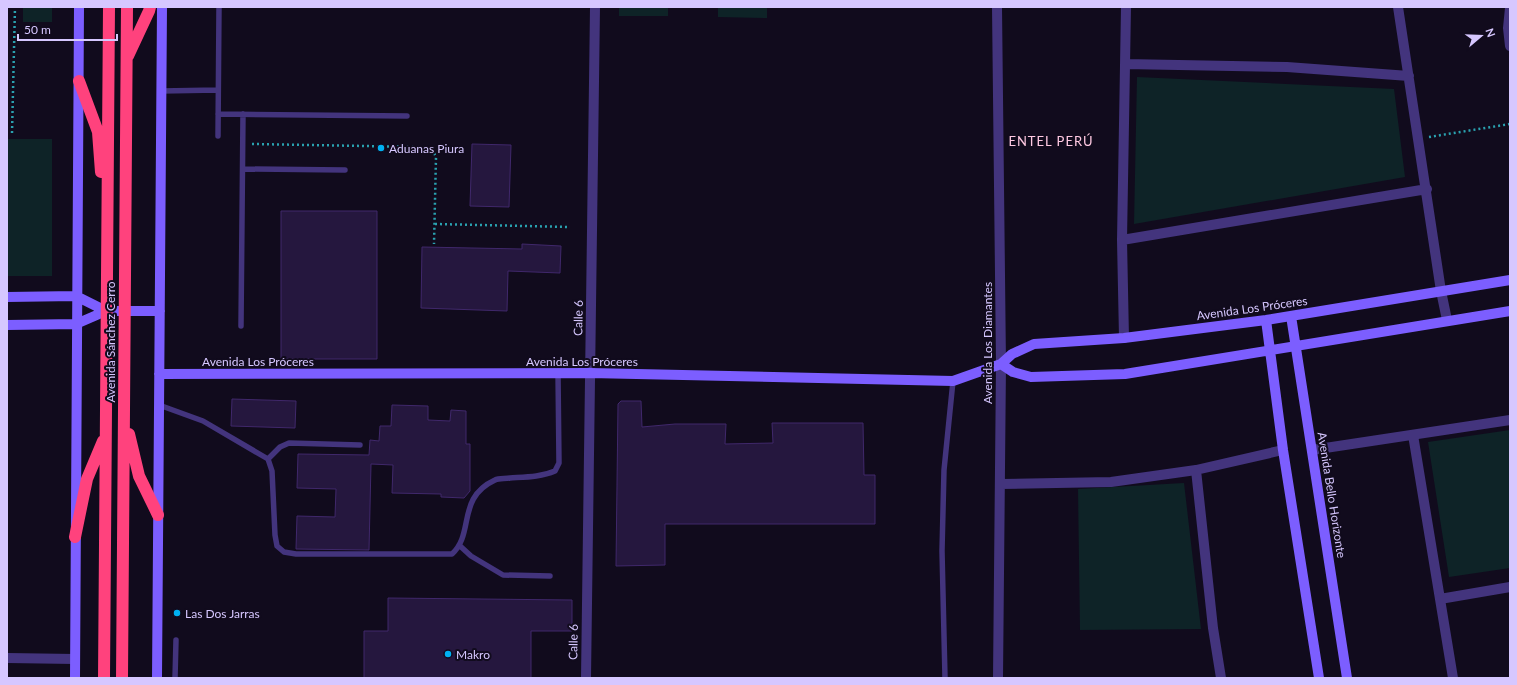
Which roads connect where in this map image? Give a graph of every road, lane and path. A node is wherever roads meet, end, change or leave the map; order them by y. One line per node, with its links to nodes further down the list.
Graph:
1 (15, 7): 24 (path)
2 (79, 7): 17 (street)
3 (109, 7): 30 (highway, Avenida Sánchez Cerro)
4 (127, 7): 14 (highway, Avenida Sánchez Cerro)
5 (150, 7): 14 (highway)
6 (162, 7): 19 (street)
7 (219, 7): 18 (lane)
8 (595, 7): 55 (street, Calle 6)
9 (997, 7): 53 (street, Avenida Los Diamantes)
10 (1126, 7): 15 (street)
11 (1398, 7): 16 (street)
12 (1510, 8): 13 (street)
13 (1510, 46)
14 (127, 59): 41 (highway, Avenida Sánchez Cerro)
15 (1125, 64): 16 (street); 34 (street)
16 (1409, 76): 26 (street)
17 (79, 81): 30 (highway); 38 (street)
18 (218, 90): 19 (lane); 20 (lane)
19 (161, 91): 42 (street)
20 (218, 114): 21 (lane); 25 (lane)
21 (244, 114): 22 (lane); 27 (lane)
22 (407, 116)
23 (1510, 124): 26 (path)
24 (12, 133)
25 (218, 136)
26 (1418, 138): 31 (street)
27 (243, 144): 28 (lane); 32 (path)
28 (243, 169): 29 (lane); 49 (lane)
29 (345, 170)
30 (107, 188): 40 (highway, Avenida Sánchez Cerro)
31 (1427, 189): 34 (street); 37 (street)
32 (435, 224): 33 (path); 35 (path)
33 (570, 227)
34 (1122, 240): 50 (street)
35 (434, 244)
36 (1510, 280): 37 (street, Avenida Los Próceres)
37 (1441, 291): 44 (street, Avenida Los Próceres); 46 (street)
38 (76, 296): 39 (street); 40 (street); 47 (street)
39 (7, 297)
40 (106, 311): 41 (street); 47 (street); 61 (highway, Avenida Sánchez Cerro)
41 (124, 311): 42 (street); 59 (highway, Avenida Sánchez Cerro)
42 (160, 311): 56 (street)
43 (1510, 311): 46 (street)
44 (1291, 316): 45 (street, Avenida Los Próceres); 51 (street, Avenida Bello Horizonte)
45 (1266, 320): 50 (street, Avenida Los Próceres); 52 (street)
46 (1447, 320): 51 (street)
47 (76, 324): 48 (street); 70 (street)
48 (7, 325)
49 (241, 326)
50 (1124, 338): 53 (street, Avenida Los Próceres)
51 (1295, 344): 52 (street); 65 (street, Avenida Bello Horizonte)
52 (1269, 349): 53 (street); 64 (street)
53 (1001, 364): 57 (street, Avenida Los Próceres); 68 (street, Avenida Los Diamantes)
54 (558, 373): 55 (street, Avenida Los Próceres); 56 (street, Avenida Los Próceres); 71 (lane)
55 (590, 373): 57 (street, Avenida Los Próceres); 83 (street, Calle 6)
56 (159, 374): 58 (street)
57 (953, 381): 84 (lane)
58 (159, 405): 66 (lane); 69 (street)
59 (124, 408): 69 (highway); 80 (highway, Avenida Sánchez Cerro)
60 (1510, 420): 62 (street)
61 (105, 434): 70 (highway); 79 (highway, Avenida Sánchez Cerro)
62 (1413, 435): 65 (street); 74 (street)
63 (360, 445): 66 (lane)
64 (1283, 450): 67 (street); 87 (street)
65 (1312, 450): 88 (street, Avenida Bello Horizonte)
66 (268, 460): 71 (lane)
67 (1196, 470): 68 (street); 86 (street)
68 (1000, 484): 85 (street, Avenida Los Diamantes)
69 (158, 515): 81 (street)
70 (75, 537): 77 (street)
71 (459, 545): 72 (lane)
72 (550, 576)
73 (1510, 587): 74 (street)
74 (1440, 599): 89 (street)
75 (176, 640): 82 (lane)
76 (7, 658): 77 (street)
77 (75, 659): 78 (street)
78 (74, 678)
79 (104, 678)
80 (122, 678)
81 (157, 678)
82 (176, 678)
83 (586, 678)
84 (945, 678)
85 (998, 678)
86 (1221, 678)
87 (1319, 678)
88 (1347, 678)
89 (1453, 678)

